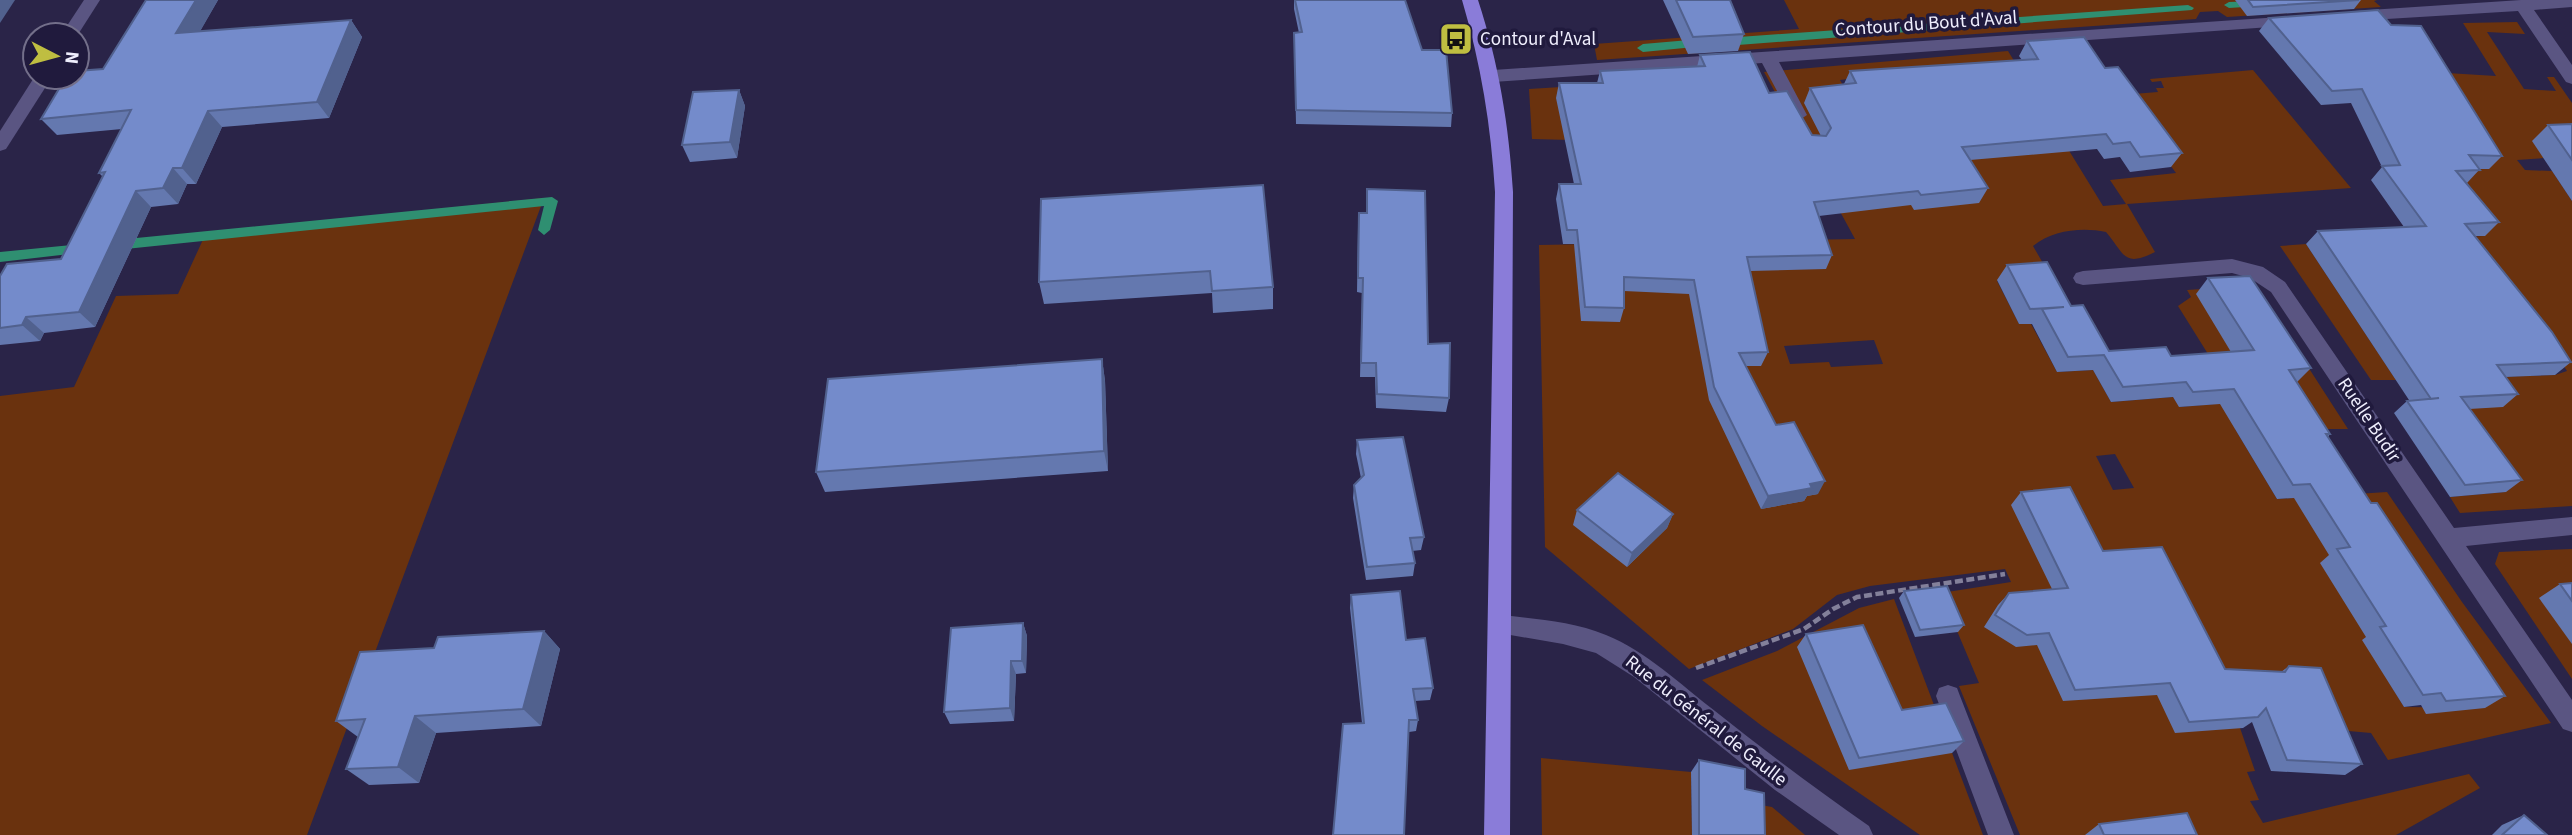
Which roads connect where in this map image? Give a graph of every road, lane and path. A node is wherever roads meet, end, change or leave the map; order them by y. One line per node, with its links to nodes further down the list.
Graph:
1 (92, 0): 7 (street)
2 (1470, 0): 9 (main road)
3 (2572, 2): 4 (street)
4 (2522, 5): 5 (street); 10 (street)
5 (2335, 18)
6 (2308, 20): 8 (street, Contour du Bout d'Aval)
7 (78, 21)
8 (1767, 56): 9 (street, Contour du Bout d'Aval); 12 (street)
9 (1493, 76): 18 (main road)
10 (2572, 78)
11 (34, 91): 13 (street)
12 (1808, 133)
13 (0, 145)
14 (2083, 278): 16 (street, Ruelle Budir)
15 (2572, 526): 16 (street)
16 (2448, 538): 21 (street, Ruelle Budir)
17 (2005, 574): 19 (path)
18 (1501, 625): 19 (street, Rue du Général de Gaulle); 22 (main road)
19 (1675, 696): 23 (street, Rue du Général de Gaulle)
20 (1948, 696): 24 (street)
21 (2572, 721)
22 (1497, 835)
23 (1860, 835)
24 (2001, 835)

